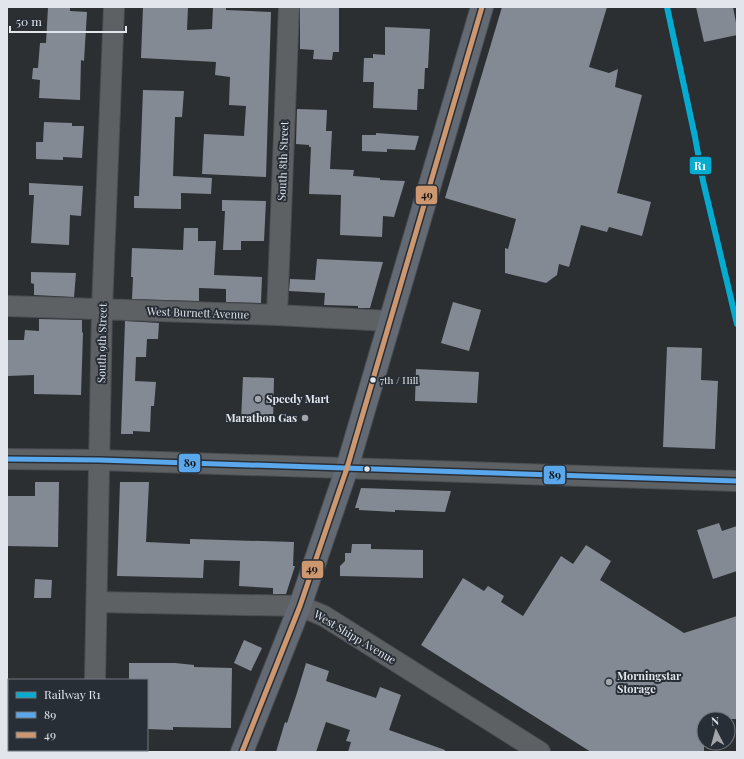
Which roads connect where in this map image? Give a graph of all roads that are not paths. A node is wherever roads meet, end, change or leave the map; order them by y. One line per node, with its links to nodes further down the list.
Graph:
1 (114, 7): 5 (street, South 9th Street)
2 (289, 7): 6 (street, South 8th Street)
3 (482, 7): 7 (main road)
4 (7, 306): 5 (street, West Burnett Avenue)
5 (102, 310): 6 (street, West Burnett Avenue); 9 (street, South 9th Street)
6 (277, 315): 7 (street, West Burnett Avenue)
7 (389, 321): 10 (main road)
8 (7, 459): 9 (street)
9 (99, 460): 10 (street); 12 (street, South 9th Street)
10 (347, 468): 11 (street); 13 (main road)
11 (737, 481)
12 (97, 602): 13 (street, West Shipp Avenue); 14 (street, South 9th Street)
13 (300, 606): 15 (main road); 16 (street, West Shipp Avenue)
14 (95, 679)
15 (242, 752)
16 (540, 752)

